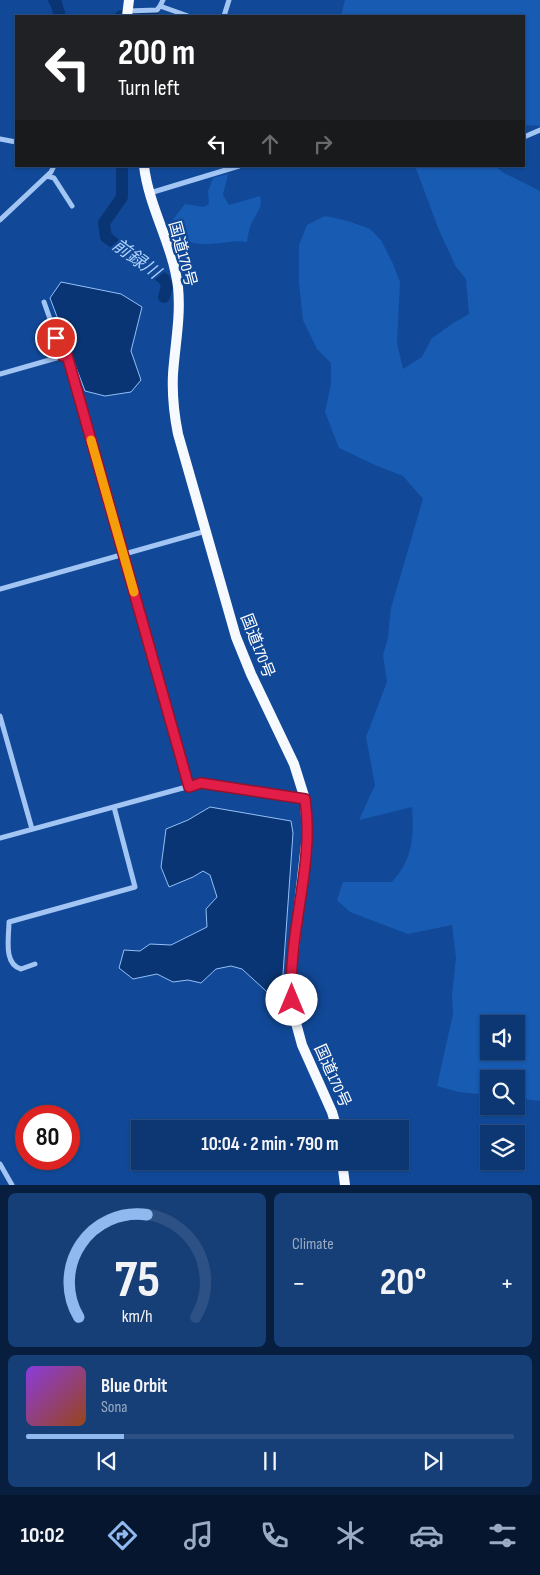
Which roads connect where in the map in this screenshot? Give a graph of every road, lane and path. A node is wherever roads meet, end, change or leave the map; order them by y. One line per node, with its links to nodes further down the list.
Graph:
1 (129, 0): 5 (highway)
2 (162, 0): 4 (street)
3 (229, 0): 7 (street)
4 (160, 6): 5 (street); 6 (street)
5 (127, 14)
6 (185, 15)
7 (224, 15)
8 (540, 130): 9 (street)
9 (525, 137)
10 (0, 139): 11 (street)
11 (15, 142)
12 (54, 167): 15 (street)
13 (144, 167): 16 (highway, 国道170号)
14 (236, 167): 16 (street)
15 (47, 176): 17 (street); 18 (street)
16 (149, 193): 22 (highway, 国道170号)
17 (72, 206)
18 (0, 220)
19 (44, 302): 20 (street)
20 (63, 356): 21 (street); 23 (street)
21 (0, 374)
22 (206, 531): 23 (street); 27 (highway, 国道170号)
23 (123, 554): 24 (street); 26 (street)
24 (0, 589)
25 (0, 716): 29 (street)
26 (189, 787): 27 (street); 28 (street)
27 (305, 799): 32 (highway, 国道170号)
28 (114, 807): 29 (street); 31 (street)
29 (32, 830): 30 (street)
30 (0, 838)
31 (35, 964)
32 (293, 1012): 33 (street); 34 (highway, 国道170号)
33 (275, 1016)
34 (335, 1120)
35 (0, 1164): 37 (street)
36 (343, 1170): 38 (highway)
37 (12, 1185)
38 (345, 1185)

